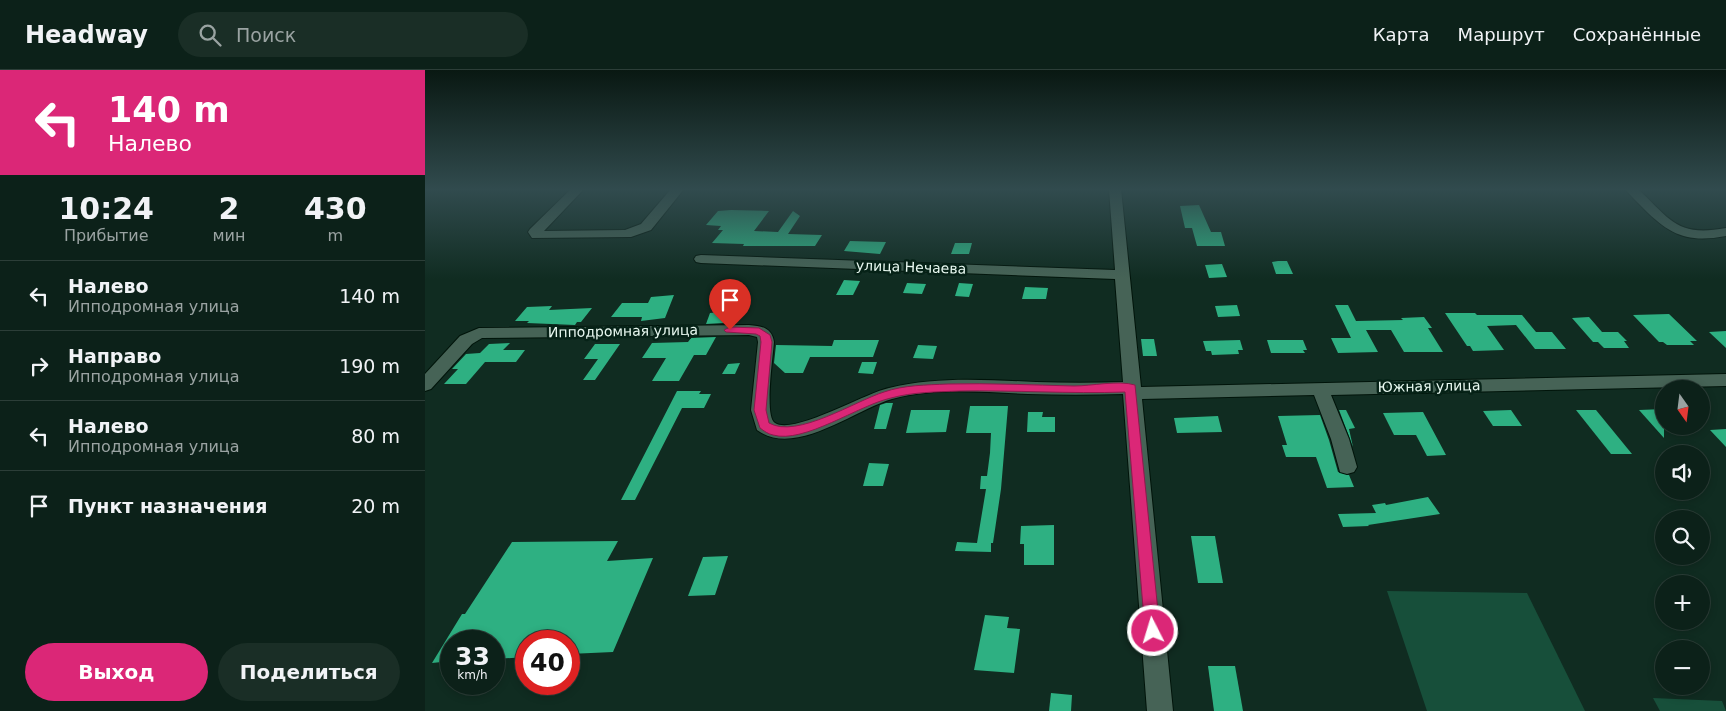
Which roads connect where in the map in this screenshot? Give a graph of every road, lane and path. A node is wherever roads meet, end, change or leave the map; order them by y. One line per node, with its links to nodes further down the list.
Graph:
1 (548, 219): 2 (street)
2 (653, 219)
3 (1117, 219): 7 (street)
4 (1660, 219): 5 (street)
5 (1726, 232)
6 (701, 259): 7 (street, улица Нечаева)
7 (1121, 275): 11 (street)
8 (1724, 382): 10 (street, Южная улица)
9 (425, 385): 11 (street, Ипподромная улица)
10 (1320, 389): 11 (street, Южная улица); 12 (street)
11 (1131, 390): 13 (street)
12 (1347, 467)
13 (1160, 711)

